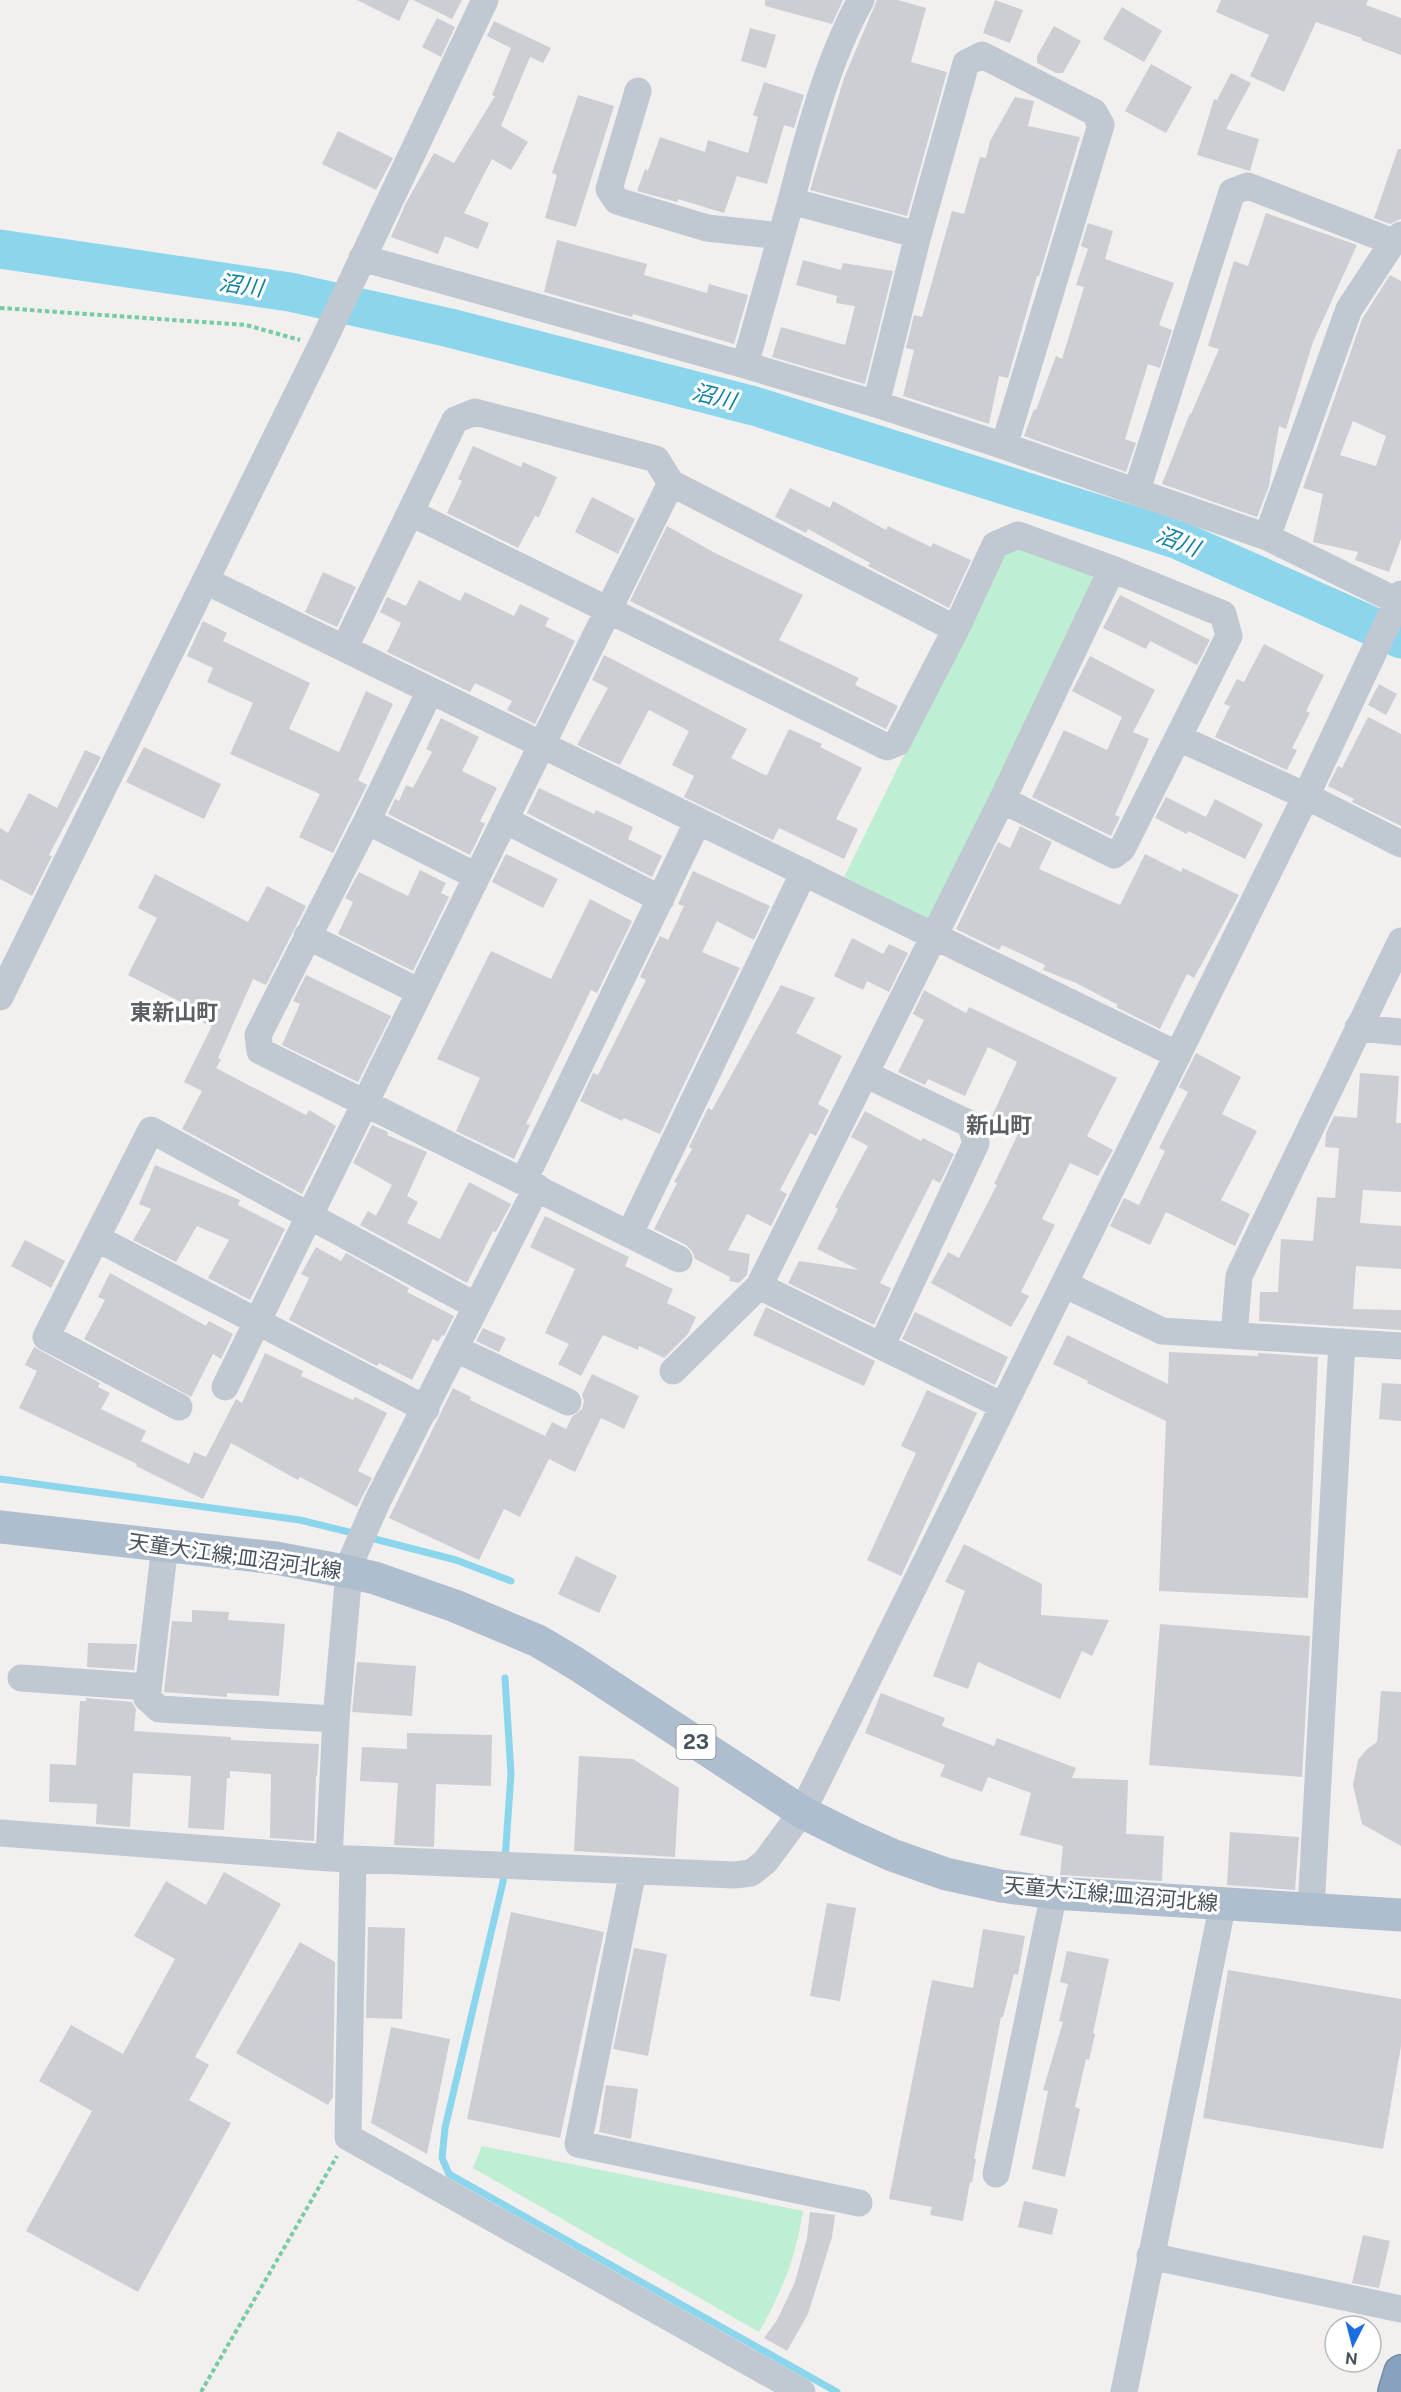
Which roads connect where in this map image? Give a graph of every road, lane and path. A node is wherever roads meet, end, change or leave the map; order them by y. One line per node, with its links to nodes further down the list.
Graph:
1 (485, 0): 8 (street)
2 (861, 0): 4 (street)
3 (638, 92): 5 (street)
4 (792, 201): 5 (street); 6 (street)
5 (781, 236): 11 (street)
6 (918, 236): 12 (street); 13 (street)
7 (1397, 239): 15 (street); 17 (street)
8 (360, 262): 10 (street); 11 (street)
9 (0, 308): 10 (path)
10 (321, 346): 19 (street)
11 (745, 365): 12 (street)
12 (876, 404): 13 (street)
13 (1004, 446): 15 (street)
14 (671, 483): 16 (street); 21 (street); 22 (street)
15 (1137, 490): 17 (street)
16 (411, 513): 21 (street); 23 (street)
17 (1267, 537): 20 (street)
18 (1112, 569): 22 (street); 25 (street); 28 (street)
19 (206, 581): 23 (street); 40 (street)
20 (1400, 600): 27 (street)
21 (607, 610): 22 (street); 26 (street)
22 (956, 629)
23 (345, 647): 24 (street)
24 (430, 691): 26 (street); 30 (street)
25 (1179, 738): 27 (street); 28 (street)
26 (543, 744): 29 (street); 31 (street)
27 (1306, 796): 32 (street); 43 (street)
28 (1002, 801): 36 (street)
29 (505, 820): 34 (street); 35 (street)
30 (367, 821): 34 (street); 37 (street)
31 (698, 821): 33 (street); 35 (street)
32 (1401, 844)
33 (804, 872): 36 (street); 48 (street)
34 (476, 876): 39 (street)
35 (661, 899): 46 (street)
36 (933, 935): 43 (street); 44 (street)
37 (307, 936): 39 (street); 45 (street)
38 (1401, 941): 41 (street)
39 (418, 991): 45 (street)
40 (0, 997)
41 (1358, 1028): 42 (street); 55 (street)
42 (1401, 1032)
43 (1178, 1055): 51 (street)
44 (865, 1074): 52 (street); 57 (street)
45 (364, 1103): 46 (street); 47 (street)
46 (530, 1184): 48 (street); 53 (street)
47 (309, 1215): 49 (street); 53 (street); 54 (street)
48 (630, 1233): 50 (street)
49 (96, 1238): 54 (street); 64 (street)
50 (679, 1259)
51 (1064, 1284): 55 (street); 63 (street)
52 (759, 1286): 57 (street); 60 (street)
53 (476, 1306): 59 (street)
54 (258, 1321): 61 (street); 65 (street)
55 (1234, 1335): 56 (street)
56 (1342, 1342): 58 (street); 78 (street)
57 (882, 1345): 63 (street)
58 (1401, 1346)
59 (456, 1349): 62 (street); 65 (street)
60 (673, 1371)
61 (225, 1387)
62 (568, 1402)
63 (1003, 1406): 72 (street)
64 (180, 1407)
65 (426, 1409): 68 (street)
66 (0, 1527): 67 (main road, 天童大江線;皿沼河北線 / 23)
67 (165, 1545): 68 (main road, 天童大江線;皿沼河北線 / 23); 70 (street)
68 (351, 1565): 71 (street); 72 (main road, 天童大江線;皿沼河北線 / 23)
69 (21, 1678): 70 (street)
70 (148, 1687): 71 (street)
71 (336, 1719): 74 (street)
72 (802, 1812): 75 (street); 76 (main road, 天童大江線;皿沼河北線 / 23)
73 (0, 1833): 74 (street)
74 (341, 1859): 75 (street); 80 (street)
75 (633, 1871): 82 (street)
76 (1054, 1893): 77 (main road, 天童大江線;皿沼河北線 / 23); 81 (street)
77 (1223, 1903): 78 (main road, 天童大江線;皿沼河北線 / 23); 83 (street)
78 (1311, 1909): 79 (main road, 天童大江線;皿沼河北線 / 23)
79 (1401, 1915)
80 (348, 2137): 86 (path); 87 (street)
81 (996, 2174)
82 (859, 2203)
83 (1150, 2256): 84 (street); 88 (street)
84 (1401, 2308)
85 (1401, 2372): 89 (highway)
86 (201, 2392)
87 (802, 2392)
88 (1124, 2392)
89 (1395, 2392)

